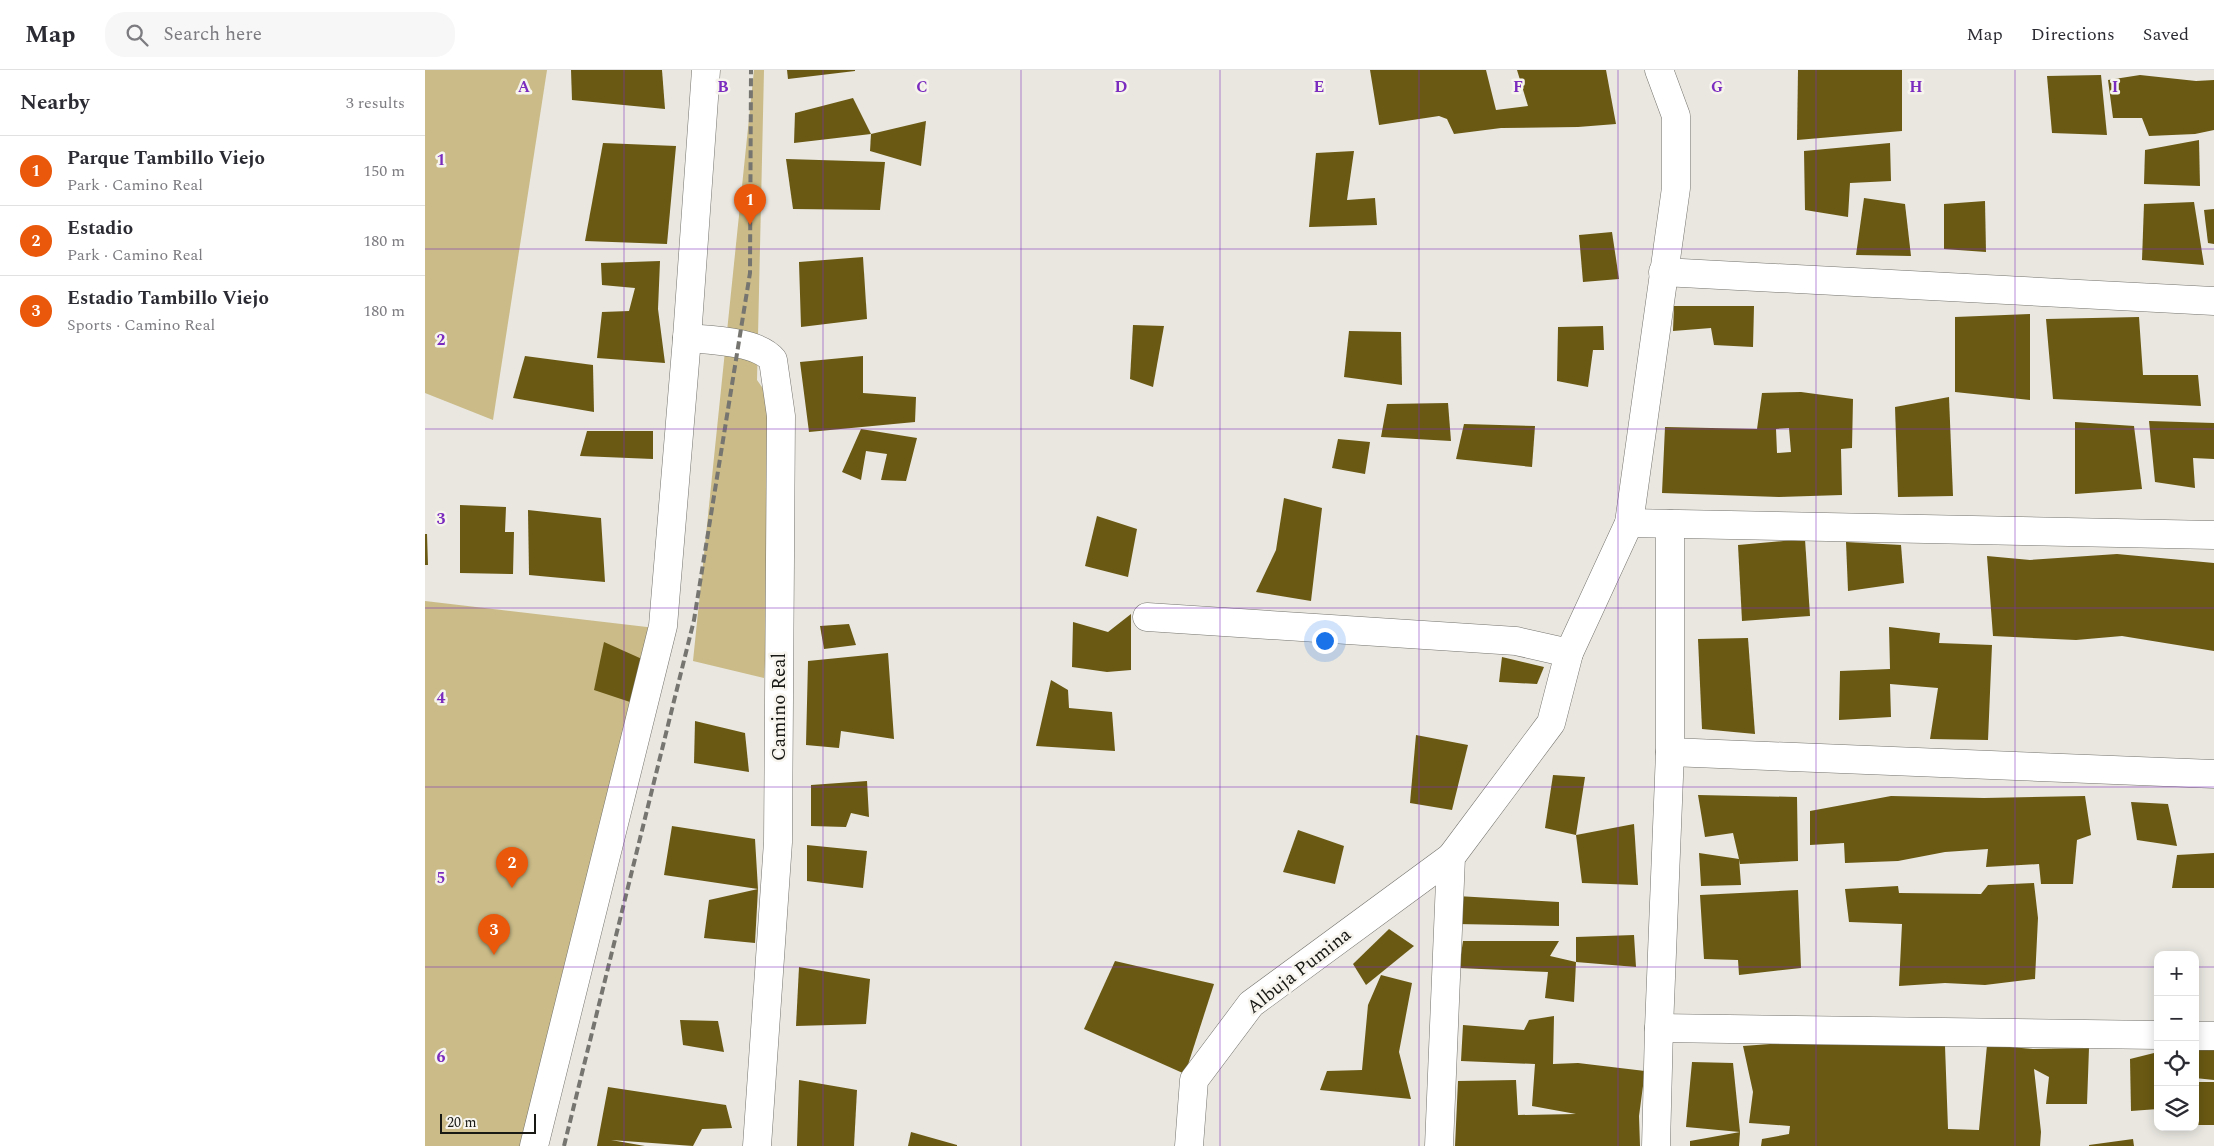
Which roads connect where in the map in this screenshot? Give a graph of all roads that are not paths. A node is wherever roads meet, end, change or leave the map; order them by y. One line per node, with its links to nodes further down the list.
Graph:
1 (706, 70): 5 (street)
2 (1659, 70): 3 (street, Albuja Pumina)
3 (1663, 272): 4 (street); 6 (street, Albuja Pumina)
4 (2214, 301)
5 (687, 338): 18 (street); 19 (street, Camino Real)
6 (1629, 523): 7 (street); 10 (street, Albuja Pumina)
7 (1669, 524): 8 (street); 11 (street)
8 (2214, 535)
9 (1147, 617): 10 (street)
10 (1569, 653): 13 (street, Albuja Pumina)
11 (1670, 752): 12 (street); 14 (street)
12 (2214, 774)
13 (1451, 857): 20 (street, Albuja Pumina); 21 (street)
14 (1659, 1028): 15 (street); 22 (street)
15 (2154, 1035)
16 (2199, 1036): 17 (street)
17 (2214, 1036)
18 (533, 1146)
19 (757, 1146)
20 (1189, 1146)
21 (1439, 1146)
22 (1656, 1146)

